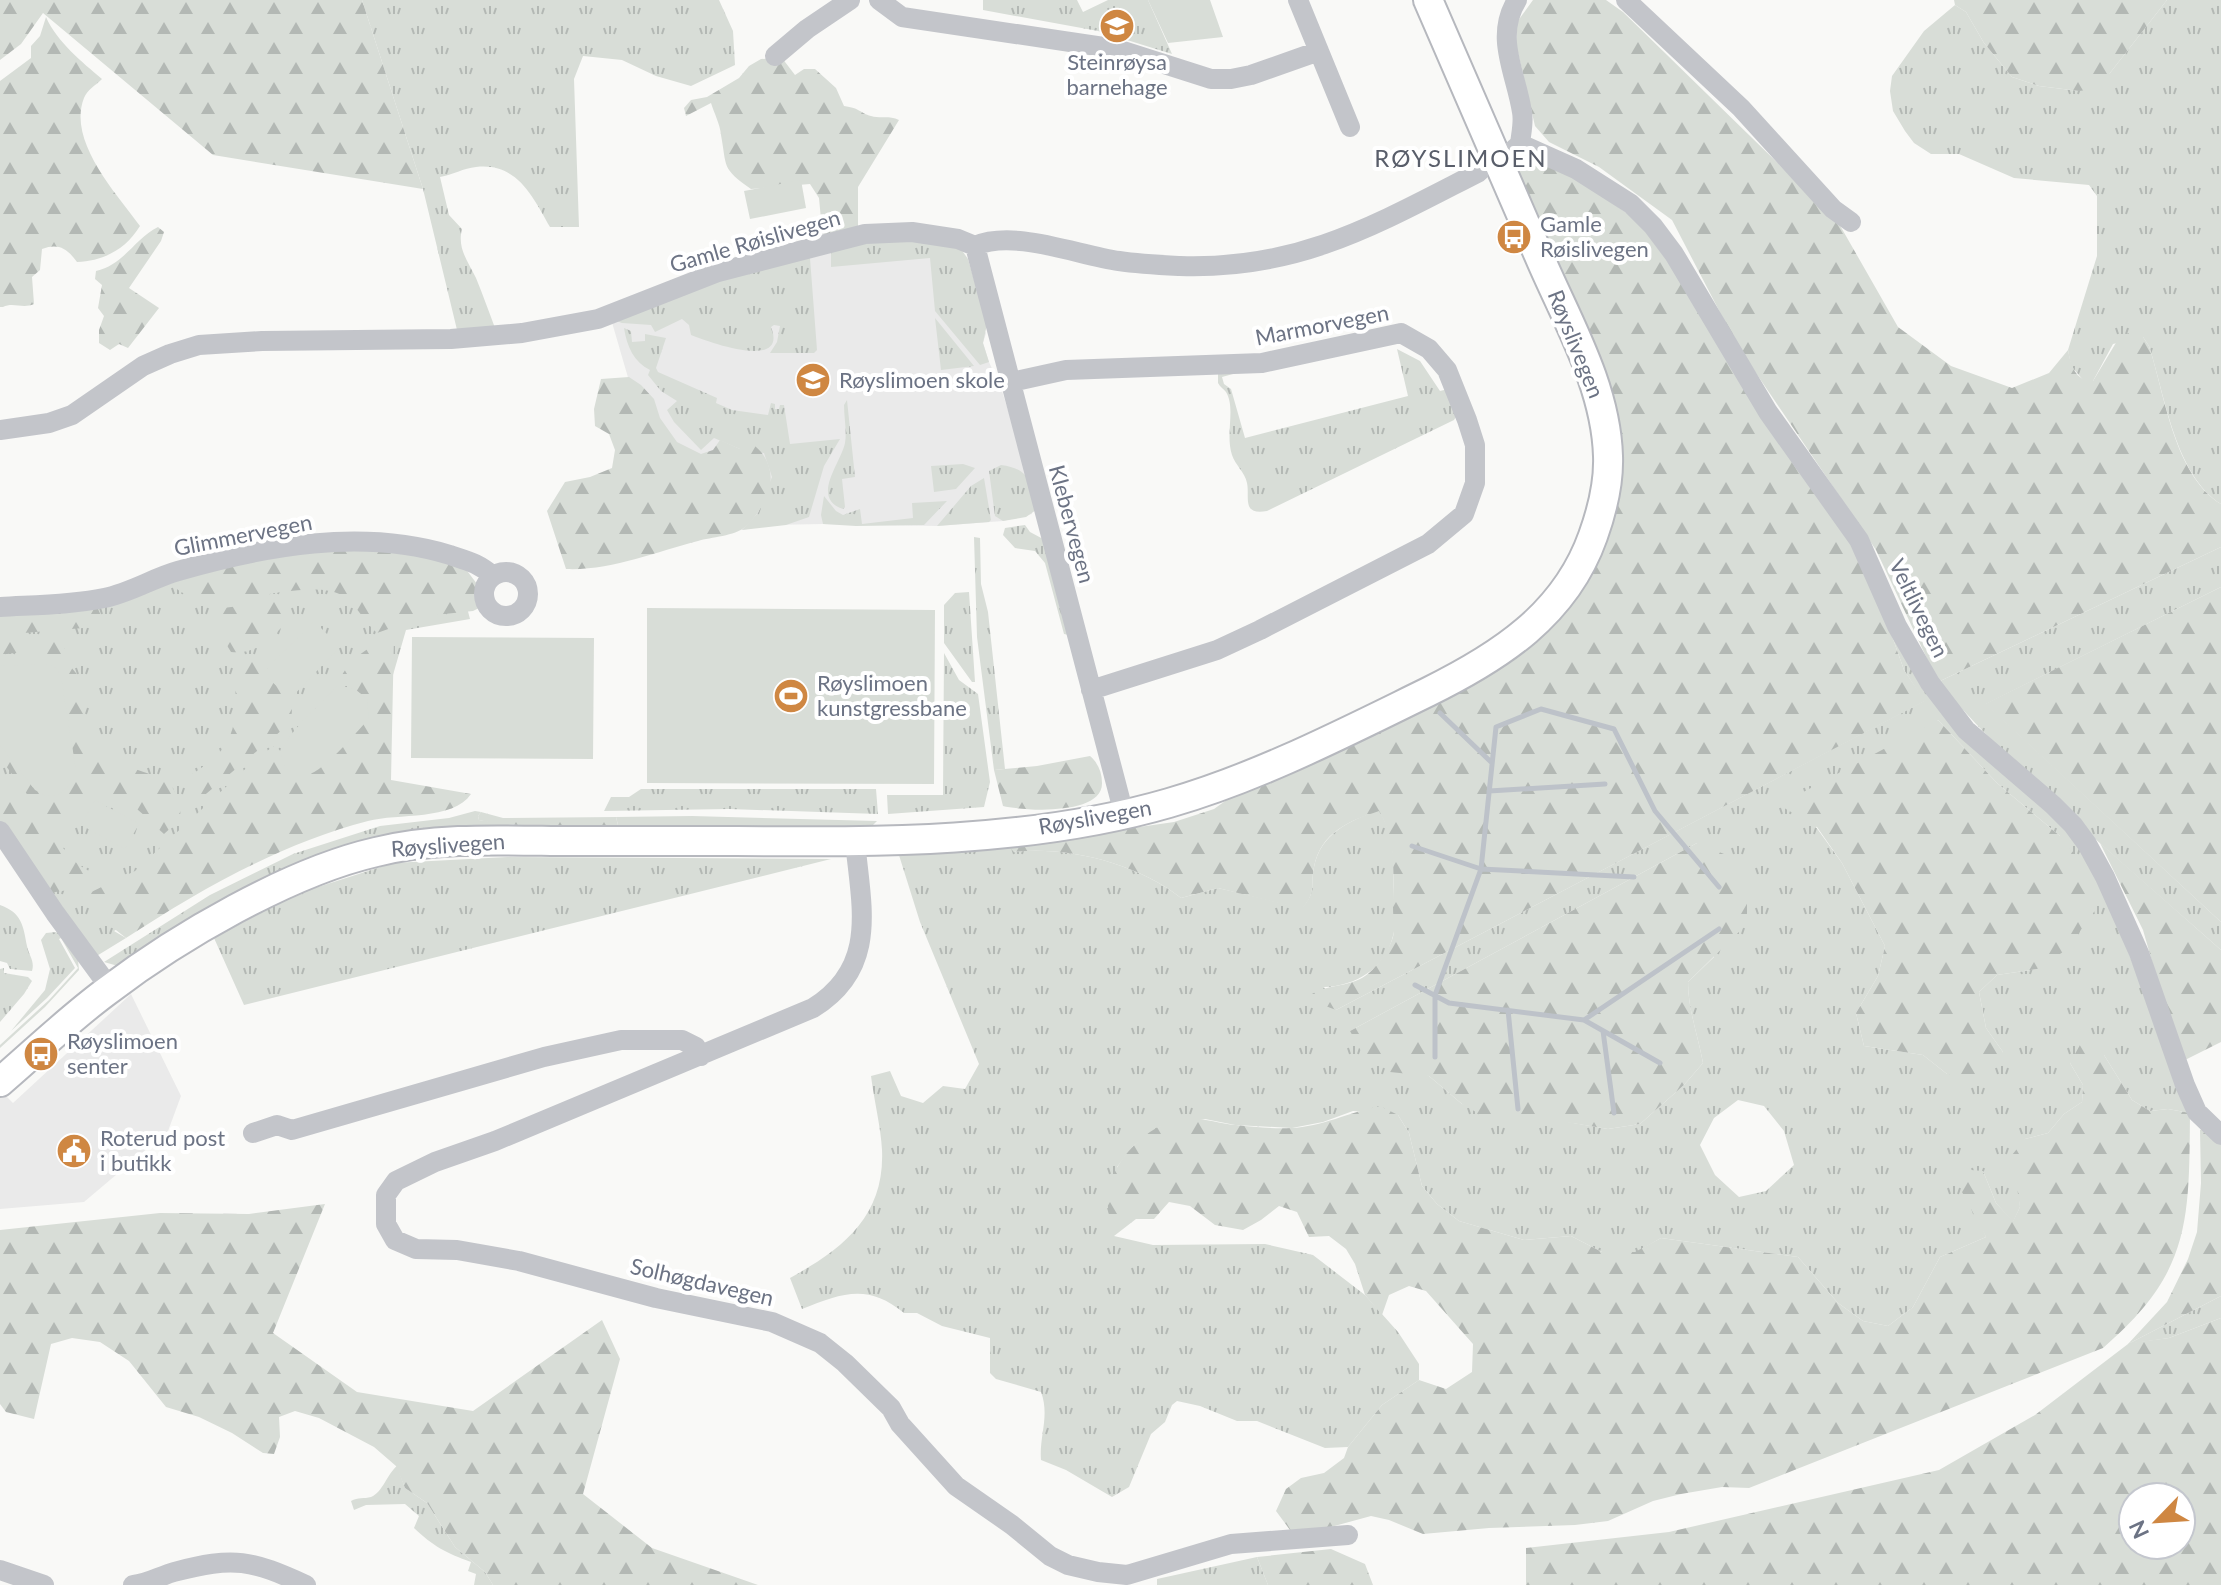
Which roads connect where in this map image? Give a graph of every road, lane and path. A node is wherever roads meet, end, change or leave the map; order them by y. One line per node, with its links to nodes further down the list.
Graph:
1 (850, 0): 8 (street)
2 (879, 0): 7 (street)
3 (1298, 0): 7 (street)
4 (1428, 0): 11 (street, Røyslivegen)
5 (1517, 0): 10 (street)
6 (1626, 0): 12 (street)
7 (1319, 51): 9 (street)
8 (775, 56)
9 (1350, 127)
10 (1520, 144): 11 (street, Gamle Røislivegen); 26 (street, Veltlivegen)
11 (1489, 168): 13 (street, Gamle Røislivegen); 19 (street, Røyslivegen)
12 (1851, 222)
13 (975, 246): 14 (street, Klebervegen); 15 (street, Gamle Røislivegen)
14 (1012, 382): 18 (street, Klebervegen); 18 (street, Marmorvegen)
15 (0, 430)
16 (493, 576): 17 (street, Glimmervegen)
17 (0, 607)
18 (1091, 690): 19 (street, Klebervegen)
19 (1124, 814): 21 (street, Røyslivegen)
20 (0, 831): 22 (street)
21 (855, 841): 22 (street, Røyslivegen); 23 (street, Solhøgdavegen)
22 (110, 988): 24 (street, Røyslivegen)
23 (701, 1056): 25 (street); 27 (street, Solhøgdavegen)
24 (0, 1082)
25 (253, 1133)
26 (2221, 1135)
27 (1348, 1535)
28 (0, 1570): 29 (street)
29 (44, 1585)
30 (133, 1585): 31 (street)
31 (140, 1585): 32 (street)
32 (306, 1585)

